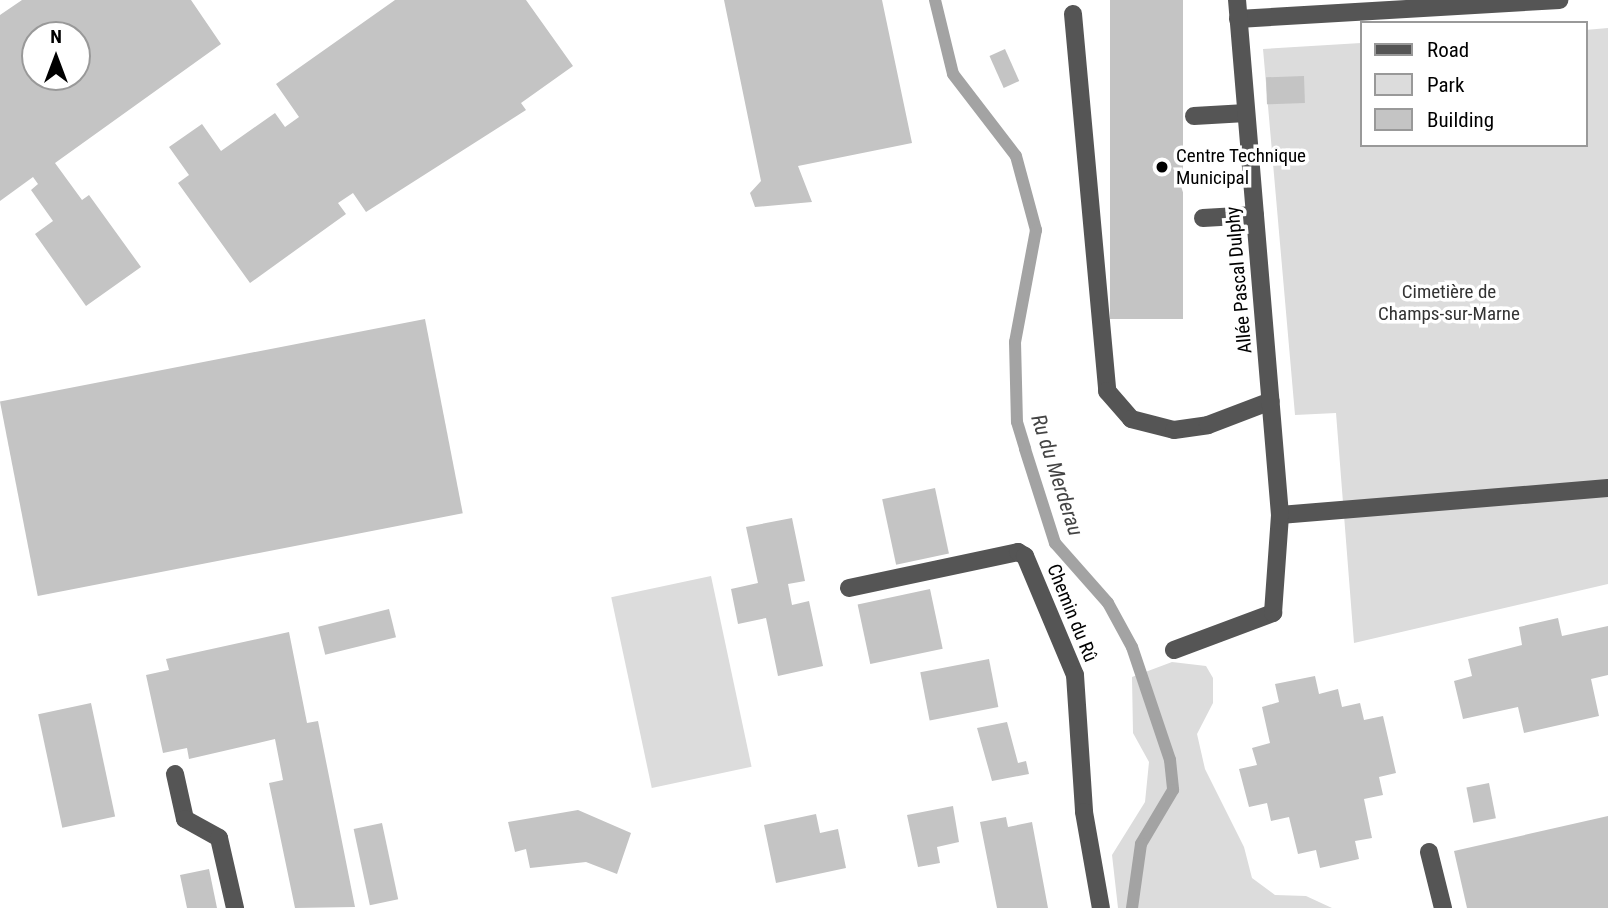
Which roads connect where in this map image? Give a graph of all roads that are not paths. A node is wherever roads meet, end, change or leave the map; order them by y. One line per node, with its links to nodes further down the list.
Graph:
1 (1237, 0): 4 (street, Allée Pascal Dulphy)
2 (1559, 0): 4 (street)
3 (1073, 14): 9 (street)
4 (1238, 19): 5 (street, Allée Pascal Dulphy)
5 (1246, 113): 6 (street); 7 (street, Allée Pascal Dulphy)
6 (1194, 116)
7 (1255, 215): 8 (street); 9 (street, Allée Pascal Dulphy)
8 (1203, 218)
9 (1271, 401): 11 (street, Allée Pascal Dulphy)
10 (1608, 488): 11 (street)
11 (1280, 515): 13 (street, Allée Pascal Dulphy)
12 (849, 588): 17 (street, Chemin du Rû)
13 (1174, 650)
14 (175, 774): 16 (street)
15 (1429, 852): 18 (street)
16 (235, 908)
17 (1101, 908)
18 (1443, 908)

